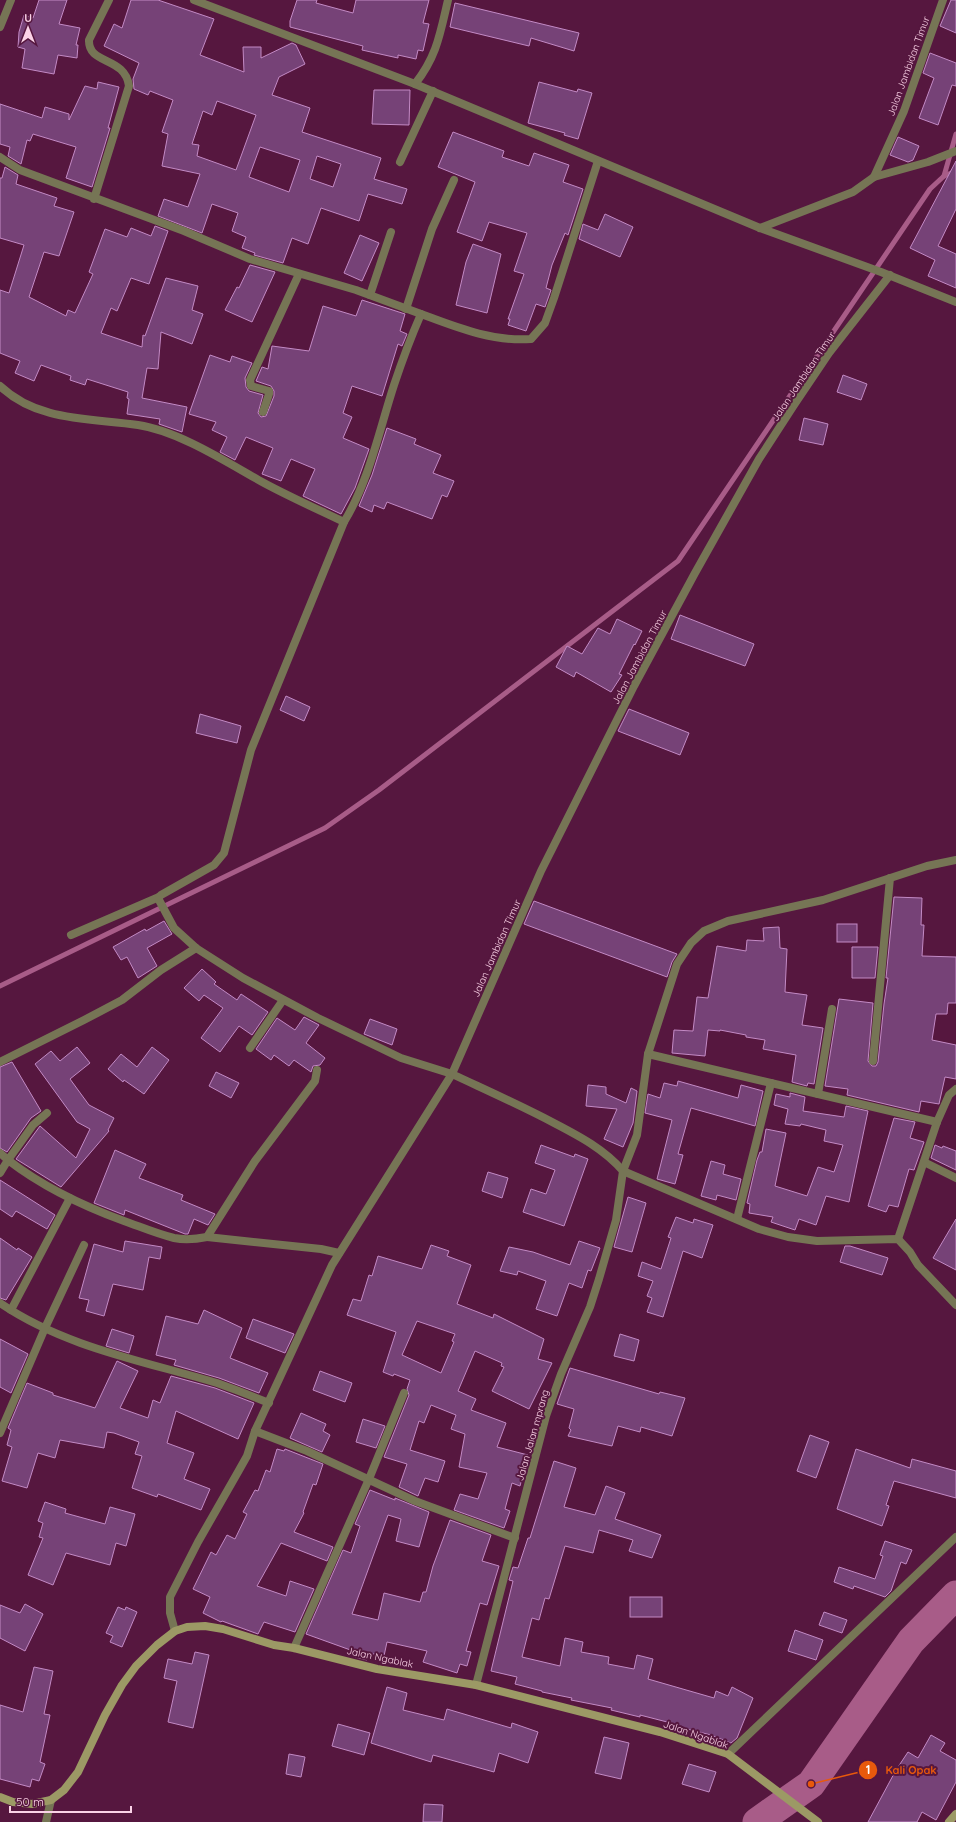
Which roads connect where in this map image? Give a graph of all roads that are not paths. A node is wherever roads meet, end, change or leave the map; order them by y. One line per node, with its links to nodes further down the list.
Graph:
1 (11, 0): 6 (street)
2 (109, 0): 15 (street)
3 (194, 0): 7 (street)
4 (448, 0): 7 (street)
5 (943, 0): 13 (street, Jalan Jambidan Timur)
6 (0, 27)
7 (415, 84): 8 (street)
8 (433, 92): 11 (street); 12 (street)
9 (956, 151): 13 (street)
10 (0, 157): 15 (street)
11 (598, 161): 16 (street); 23 (street)
12 (400, 162)
13 (874, 177): 16 (street)
14 (454, 180): 22 (street)
15 (94, 199): 18 (street)
16 (760, 228): 19 (street)
17 (391, 232): 20 (street)
18 (299, 274): 20 (street); 25 (street)
19 (890, 275): 21 (street); 39 (street, Jalan Jambidan Timur)
20 (370, 295): 22 (street)
21 (956, 302)
22 (406, 309): 23 (street)
23 (420, 314): 26 (street)
24 (0, 386): 26 (street)
25 (263, 412)
26 (344, 522): 29 (street)
27 (956, 860): 28 (street, Jalan Jalan mprang)
28 (890, 878): 35 (street, Jalan Jalan mprang); 36 (street)
29 (159, 898): 30 (street); 31 (street)
30 (71, 935)
31 (196, 948): 32 (street); 37 (street)
32 (283, 1000): 34 (street); 39 (street)
33 (832, 1009): 42 (street)
34 (250, 1048)
35 (648, 1054): 40 (street); 48 (street, Jalan Jalan mprang)
36 (873, 1061)
37 (0, 1062)
38 (317, 1070): 53 (street)
39 (452, 1074): 48 (street); 56 (street, Jalan Jambidan Timur)
40 (771, 1083): 42 (street); 52 (street)
41 (956, 1089): 44 (street)
42 (818, 1094): 44 (street)
43 (47, 1113): 46 (street)
44 (937, 1122): 47 (street)
45 (0, 1153): 46 (street)
46 (8, 1160): 49 (street); 51 (street)
47 (924, 1162): 50 (street); 54 (street)
48 (623, 1171): 52 (street); 67 (street, Jalan Jalan mprang)
49 (0, 1173)
50 (956, 1178)
51 (70, 1198): 53 (street); 59 (street)
52 (738, 1219): 54 (street)
53 (207, 1237): 56 (street)
54 (898, 1239): 58 (street)
55 (84, 1245): 60 (street)
56 (339, 1253): 62 (street, Jalan Jambidan Timur)
57 (0, 1302): 59 (street)
58 (956, 1305)
59 (11, 1310): 60 (street)
60 (45, 1328): 62 (street); 64 (street)
61 (404, 1393): 65 (street)
62 (269, 1403): 63 (street, Jalan Jambidan Timur)
63 (255, 1432): 65 (street); 68 (street, Jalan Jambidan Timur)
64 (0, 1433)
65 (369, 1479): 67 (street); 69 (street)
66 (956, 1537): 71 (street)
67 (515, 1538): 70 (street, Jalan Jalan mprang)
68 (175, 1631): 69 (street, Jalan Ngablak); 73 (street, Jalan Ngablak)
69 (294, 1648): 70 (street, Jalan Ngablak)
70 (476, 1685): 71 (street, Jalan Ngablak)
71 (728, 1754): 76 (street, Jalan Ngablak)
72 (0, 1797): 73 (street, Jalan Ngablak)
73 (51, 1800): 75 (street)
74 (956, 1814): 77 (street)
75 (46, 1822)
76 (818, 1822)
77 (949, 1822)

